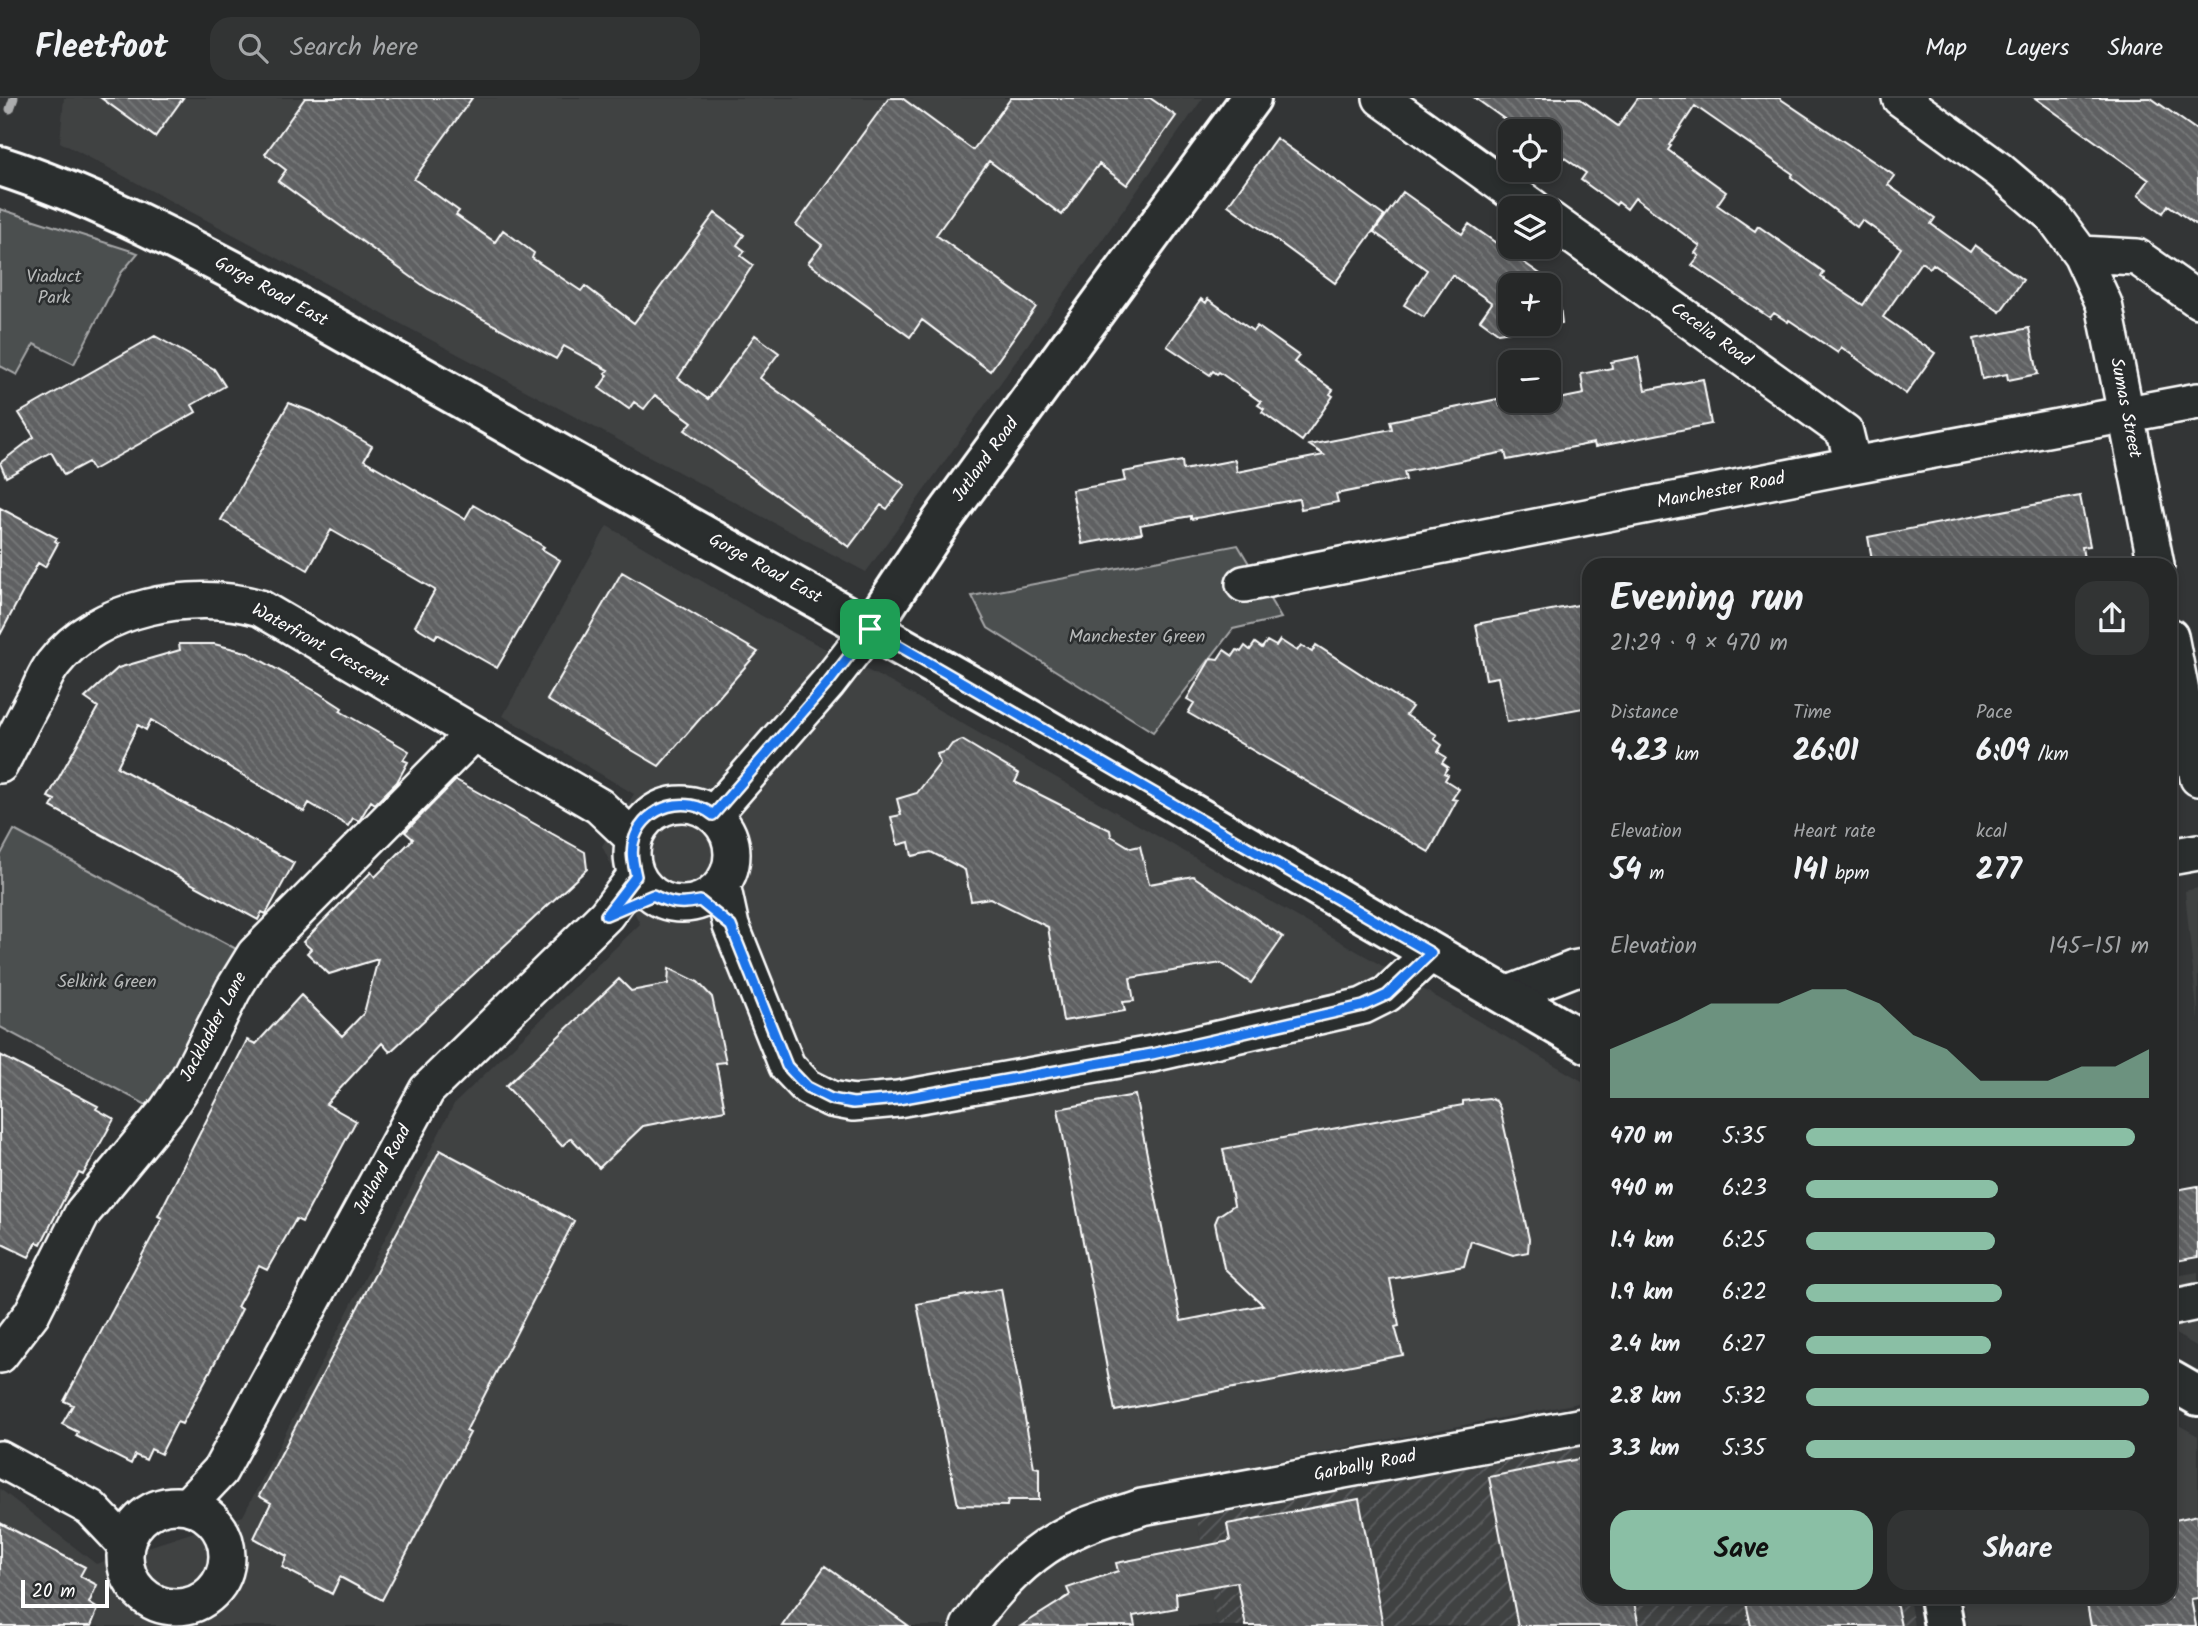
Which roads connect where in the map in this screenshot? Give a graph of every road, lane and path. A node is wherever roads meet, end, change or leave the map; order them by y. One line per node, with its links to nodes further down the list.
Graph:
1 (1251, 98): 14 (main road, Jutland Road)
2 (1381, 98): 5 (street)
3 (1900, 98): 7 (street, Sumas Street)
4 (0, 166): 14 (main road, Gorge Road East)
5 (1517, 196)
6 (1561, 228): 11 (street, Cecelia Road)
7 (2081, 254): 8 (street); 10 (street, Sumas Street)
8 (2198, 300)
9 (2198, 401): 10 (street, Manchester Road)
10 (2126, 414): 11 (street, Manchester Road); 12 (street, Sumas Street)
11 (1853, 465): 13 (street, Manchester Road)
12 (2155, 558)
13 (1244, 584)
14 (870, 629): 19 (street, Jutland Road); 25 (main road, Gorge Road East)
15 (2177, 672): 18 (street)
16 (473, 734): 17 (street, Waterfront Crescent); 20 (street, Waterfront Crescent); 31 (street, Jackladder Lane)
17 (0, 765)
18 (2198, 778)
19 (713, 815): 20 (street); 24 (street)
20 (634, 839): 23 (street)
21 (2198, 852): 22 (street)
22 (2177, 856)
23 (645, 885): 24 (street); 36 (street, Jutland Road)
24 (711, 893): 25 (street)
25 (1431, 953): 27 (main road, Gorge Road East)
26 (1582, 968): 27 (street)
27 (1506, 995): 28 (main road, Gorge Road East)
28 (1582, 1040)
29 (2198, 1302): 30 (street)
30 (2177, 1306)
31 (0, 1355)
32 (2177, 1384): 33 (main road)
33 (2198, 1396)
34 (1582, 1426): 40 (street, Garbally Road)
35 (0, 1458): 37 (street)
36 (200, 1513): 37 (street); 39 (street)
37 (133, 1531): 39 (street)
38 (1939, 1604): 41 (main road)
39 (147, 1613)
40 (969, 1626)
41 (1944, 1626)

